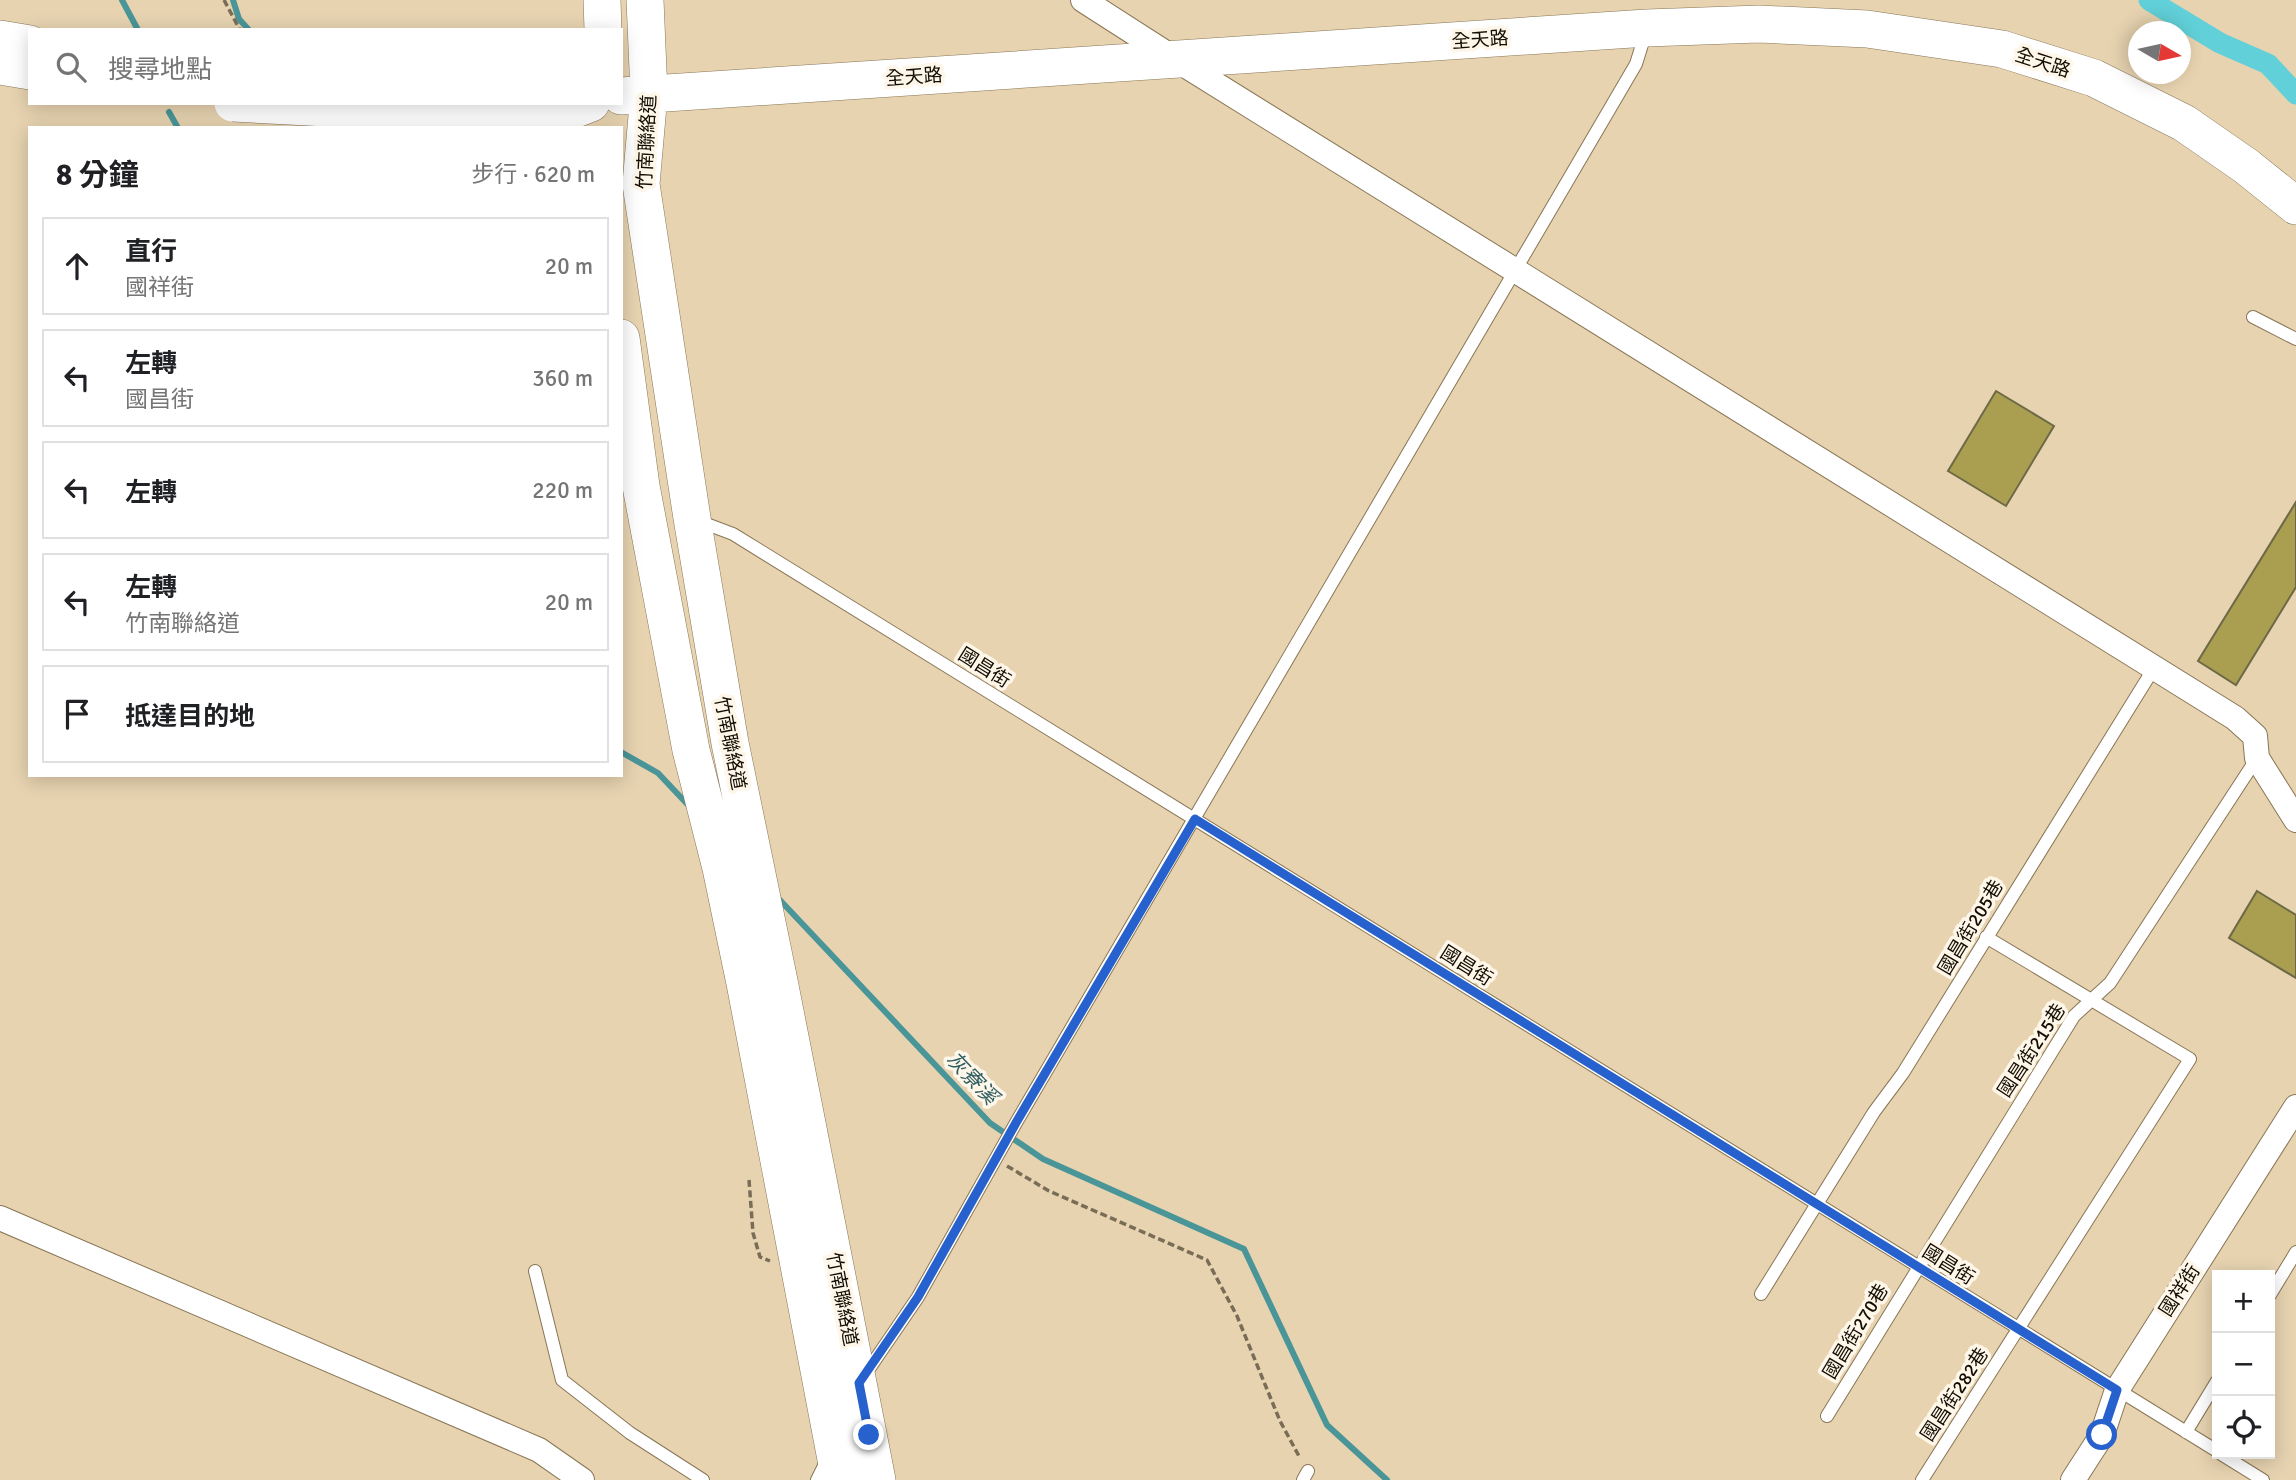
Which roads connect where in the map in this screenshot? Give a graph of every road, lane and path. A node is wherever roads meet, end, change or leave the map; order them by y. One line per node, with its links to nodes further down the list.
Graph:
1 (224, 0): 5 (path)
2 (602, 0): 6 (main road)
3 (645, 0): 13 (main road, 竹南聯絡道)
4 (1083, 0): 10 (street)
5 (239, 28)
6 (603, 28)
7 (1647, 28): 10 (main road, 全天路); 20 (main road, 全天路); 21 (lane)
8 (0, 39): 9 (main road)
9 (28, 44)
10 (1175, 60): 13 (main road, 全天路); 21 (street)
11 (0, 66): 12 (main road)
12 (28, 71)
13 (635, 95): 25 (main road, 竹南聯絡道)
14 (271, 105): 17 (main road, bridge)
15 (586, 105): 17 (main road)
16 (604, 105): 19 (main road)
17 (423, 113): 18 (main road)
18 (501, 126)
19 (604, 126)
20 (2296, 206)
21 (1514, 271): 26 (street); 28 (lane)
22 (2253, 317): 23 (lane)
23 (2296, 339)
24 (623, 353): 31 (main road, 竹南聯絡道)
25 (692, 518): 28 (lane, 國昌街); 31 (main road, 竹南聯絡道)
26 (2154, 668): 27 (street); 30 (lane, 國昌街205巷)
27 (2257, 758): 29 (street); 32 (lane, 國昌街215巷)
28 (1195, 819): 34 (lane); 36 (lane, 國昌街)
29 (2296, 820)
30 (1986, 937): 32 (lane); 36 (lane, 國昌街205巷)
31 (762, 982): 39 (main road, 竹南聯絡道); 47 (main road, 竹南聯絡道)
32 (2091, 1000): 40 (lane, 國昌街215巷); 44 (lane, 國昌街282巷)
33 (2296, 1107): 46 (street, 國祥街)
34 (996, 1160): 47 (lane); 53 (path)
35 (749, 1180): 39 (path)
36 (1816, 1204): 40 (lane, 國昌街); 43 (lane, 國昌街205巷)
37 (0, 1218): 54 (street)
38 (2296, 1252): 42 (lane)
39 (800, 1266): 51 (main road, 竹南聯絡道)
40 (1917, 1266): 44 (lane, 國昌街); 48 (lane, 國昌街270巷)
41 (536, 1271): 55 (lane)
42 (2275, 1287)
43 (1761, 1294)
44 (2018, 1329): 46 (lane, 國昌街); 58 (lane, 國昌街282巷)
45 (2212, 1389): 49 (lane)
46 (2117, 1390): 49 (lane, 國昌街); 59 (street, 國祥街)
47 (854, 1396): 57 (main road, 竹南聯絡道)
48 (1827, 1416)
49 (2186, 1432): 50 (lane, 國昌街)
50 (2212, 1448)
51 (840, 1450): 56 (lane)
52 (2230, 1459): 60 (lane, 國昌街)
53 (1306, 1476)
54 (582, 1480)
55 (703, 1480)
56 (817, 1480)
57 (877, 1480)
58 (1922, 1480)
59 (2073, 1480)
60 (2263, 1480)

